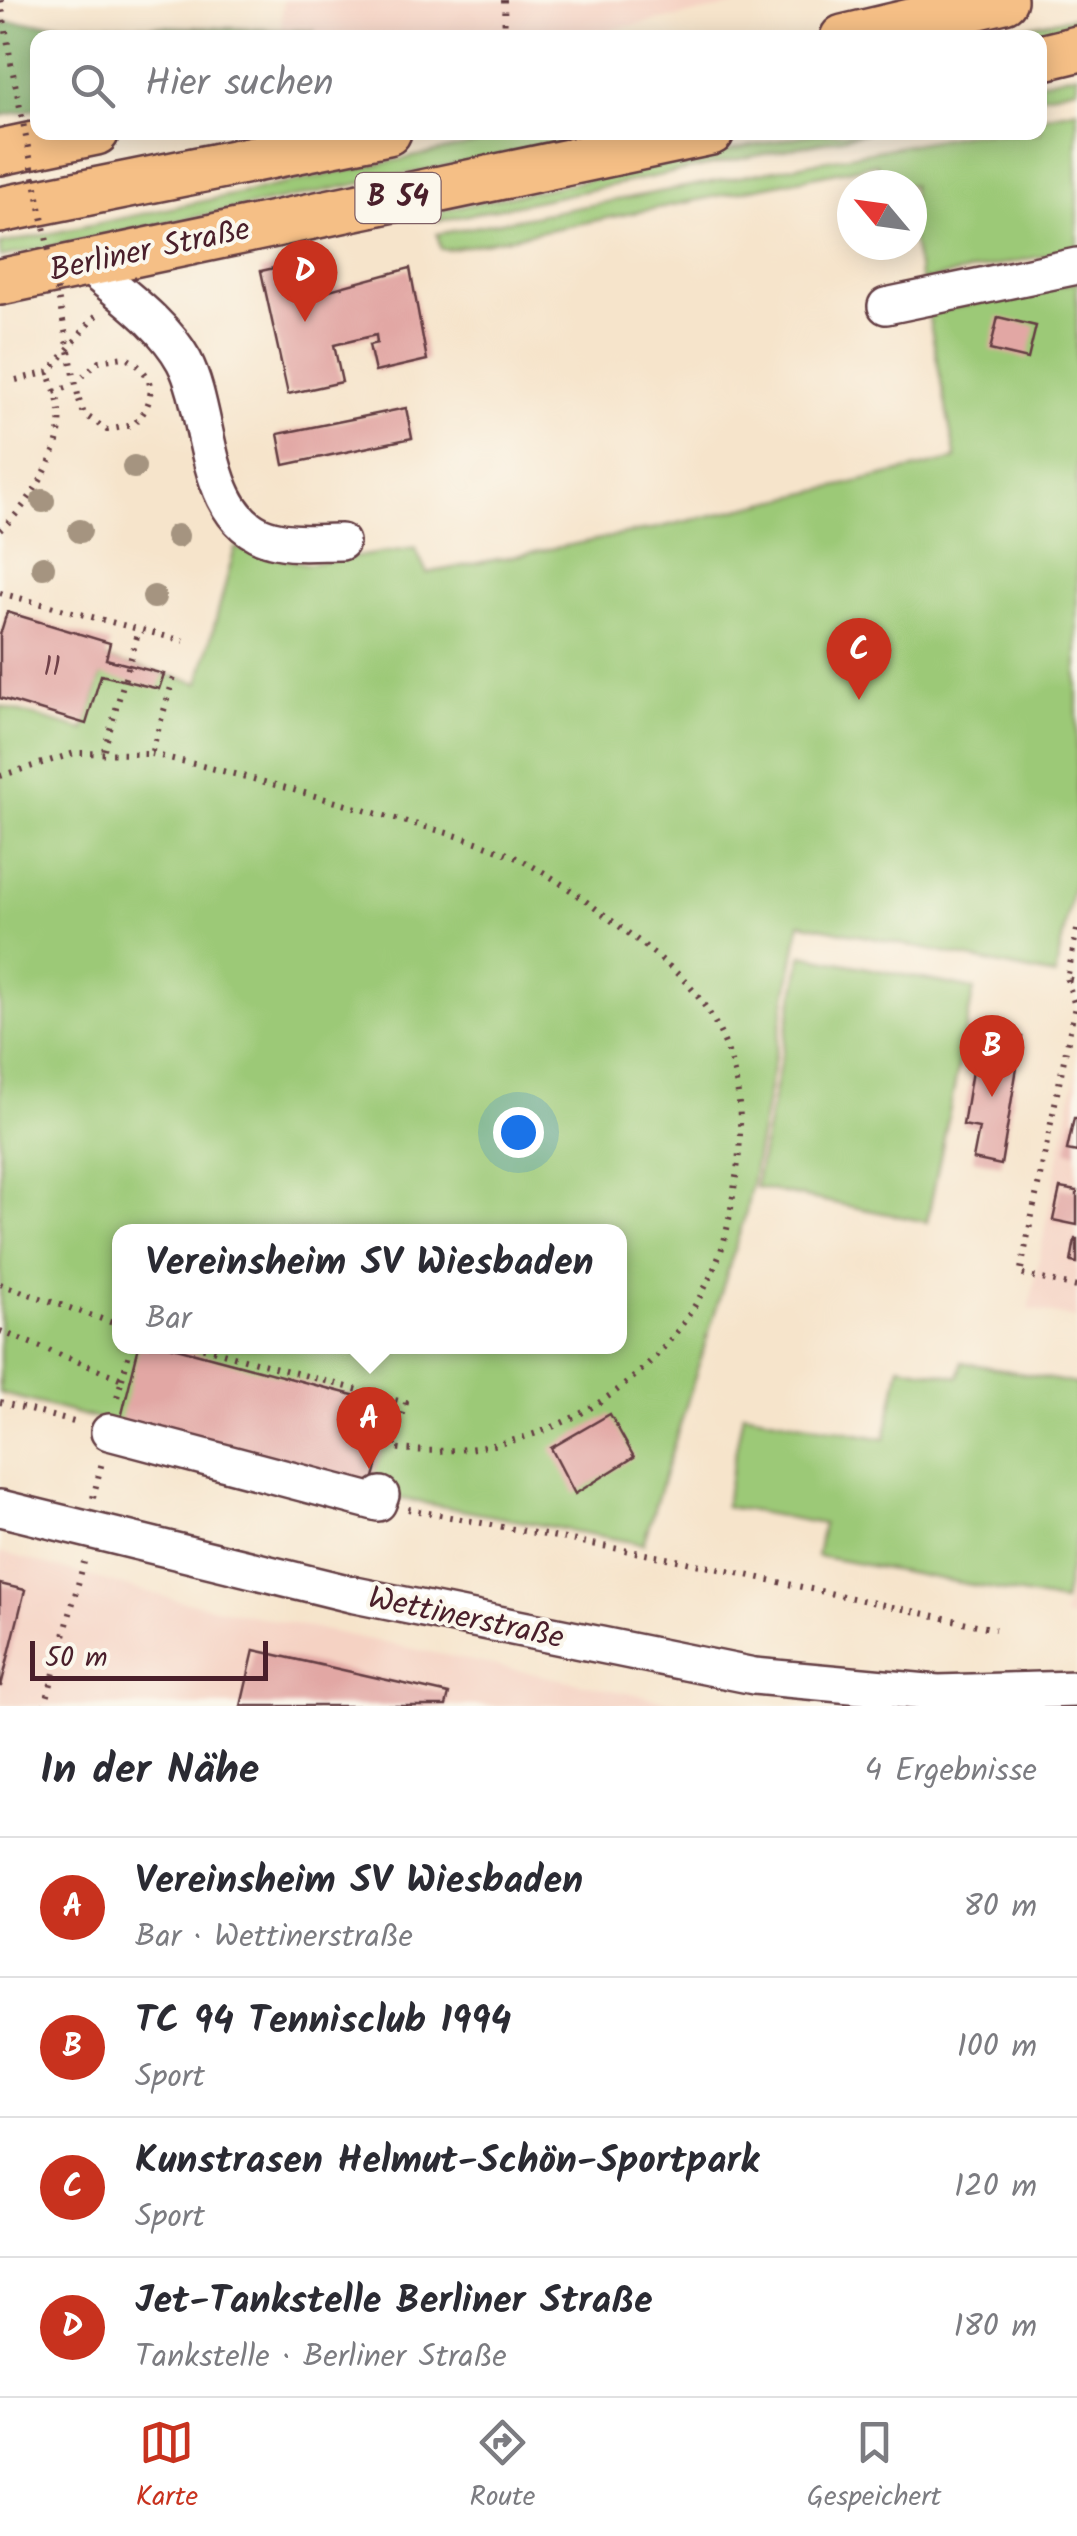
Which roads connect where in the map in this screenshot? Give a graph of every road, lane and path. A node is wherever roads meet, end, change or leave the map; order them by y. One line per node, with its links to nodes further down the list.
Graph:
1 (1, 0): 8 (path)
2 (504, 0): 4 (path)
3 (1004, 0): 5 (main road)
4 (505, 30)
5 (878, 30)
6 (0, 46): 8 (path)
7 (1077, 49): 9 (main road)
8 (8, 50): 21 (path, bridge)
9 (1047, 56)
10 (58, 140): 13 (main road)
11 (348, 140): 14 (main road, B 54)
12 (673, 140): 15 (main road, Berliner Straße / B 54)
13 (0, 152)
14 (0, 210)
15 (86, 263): 17 (main road, Berliner Straße / B 54); 26 (street)
16 (1077, 266): 19 (street)
17 (0, 282)
18 (104, 306): 20 (path)
19 (886, 306)
20 (50, 372): 22 (path); 24 (path)
21 (83, 376)
22 (16, 380)
23 (69, 387): 24 (path)
24 (54, 392): 25 (path)
25 (0, 530)
26 (341, 542)
27 (0, 593): 28 (path)
28 (139, 630): 29 (path); 31 (path)
29 (184, 641)
30 (174, 677): 32 (path)
31 (104, 750): 32 (path); 33 (path)
32 (152, 754): 42 (path)
33 (0, 776)
34 (1077, 930): 35 (path)
35 (1068, 979): 36 (path); 38 (path)
36 (1077, 981)
37 (0, 1284): 39 (path)
38 (1077, 1286)
39 (112, 1324)
40 (0, 1330): 43 (path)
41 (129, 1354): 43 (path)
42 (226, 1354)
43 (122, 1379): 45 (path)
44 (0, 1402): 45 (path)
45 (109, 1432): 46 (street)
46 (379, 1499): 49 (path)
47 (0, 1508): 48 (street, Wettinerstraße)
48 (92, 1532): 51 (street, Wettinerstraße); 52 (path)
49 (995, 1628)
50 (1077, 1688): 51 (street, Wettinerstraße)
51 (938, 1700)
52 (44, 1706)

